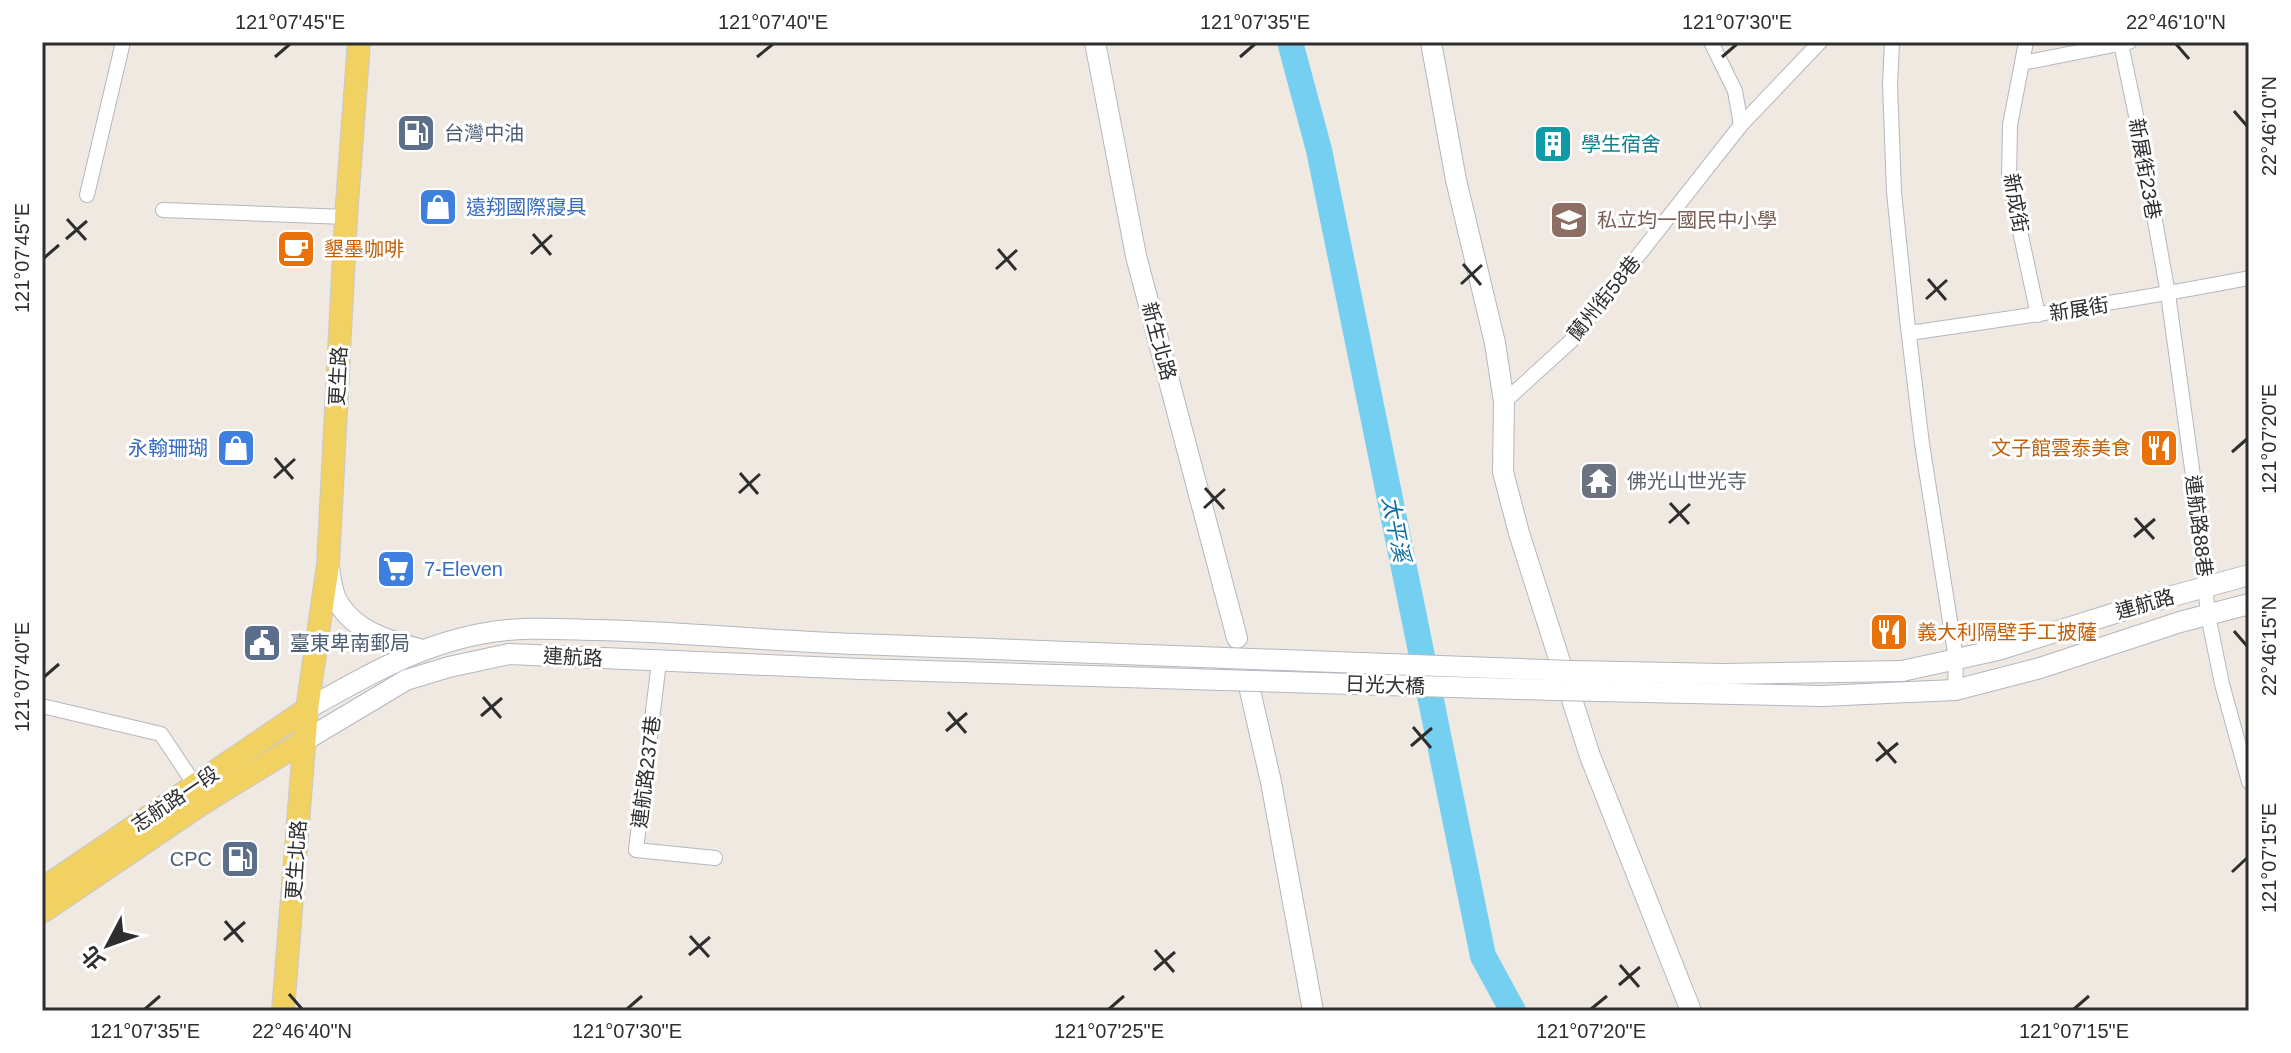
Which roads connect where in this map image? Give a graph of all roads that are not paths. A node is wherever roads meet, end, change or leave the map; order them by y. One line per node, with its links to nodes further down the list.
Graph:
1 (123, 42): 12 (street)
2 (359, 42): 14 (main road, 更生路)
3 (1095, 42): 26 (street, 新生北路)
4 (1431, 42): 19 (street)
5 (1711, 42): 11 (street)
6 (1820, 42): 11 (street, 蘭州街58巷)
7 (1892, 42): 18 (street)
8 (2026, 42): 10 (street, 新成街)
9 (2125, 43): 10 (street); 16 (street, 新展街23巷)
10 (2022, 63): 17 (street, 新成街)
11 (1741, 125): 19 (street, 蘭州街58巷)
12 (87, 195)
13 (163, 210): 14 (street)
14 (346, 217): 20 (main road, 更生路)
15 (2249, 278): 16 (street, 新展街)
16 (2168, 294): 17 (street, 新展街); 22 (street, 連航路88巷)
17 (2038, 315): 18 (street, 新展街)
18 (1909, 333): 30 (street)
19 (1504, 402): 47 (street)
20 (328, 565): 28 (street); 38 (main road, 更生路)
21 (2249, 575): 22 (street, 連航路)
22 (2206, 587): 24 (street, 連航路88巷); 30 (street, 連航路)
23 (2249, 604): 24 (street, 連航路)
24 (2208, 615): 35 (street, 連航路); 40 (street, 連航路88巷)
25 (540, 629): 27 (street, 連航路); 28 (street, 連航路); 29 (street)
26 (1237, 638)
27 (856, 644): 33 (street, 日光大橋, bridge)
28 (422, 650): 38 (street, 連航路)
29 (534, 655): 31 (street, 連航路); 39 (street, 連航路)
30 (1956, 659): 33 (street, 連航路); 35 (street)
31 (659, 662): 32 (street, 連航路); 42 (street, 連航路237巷)
32 (861, 669): 36 (street, 日光大橋, bridge)
33 (1902, 671)
34 (1249, 686): 46 (street)
35 (1955, 690): 36 (street, 連航路)
36 (1909, 692)
37 (42, 706): 41 (street)
38 (307, 709): 39 (main road, 更生北路); 41 (main road, 志航路一段)
39 (304, 741): 44 (main road, 志航路一段); 45 (main road, 更生北路)
40 (2249, 782)
41 (195, 785): 43 (main road, 志航路一段)
42 (715, 858)
43 (42, 889)
44 (42, 912)
45 (283, 1011)
46 (1313, 1011)
47 (1691, 1011)

